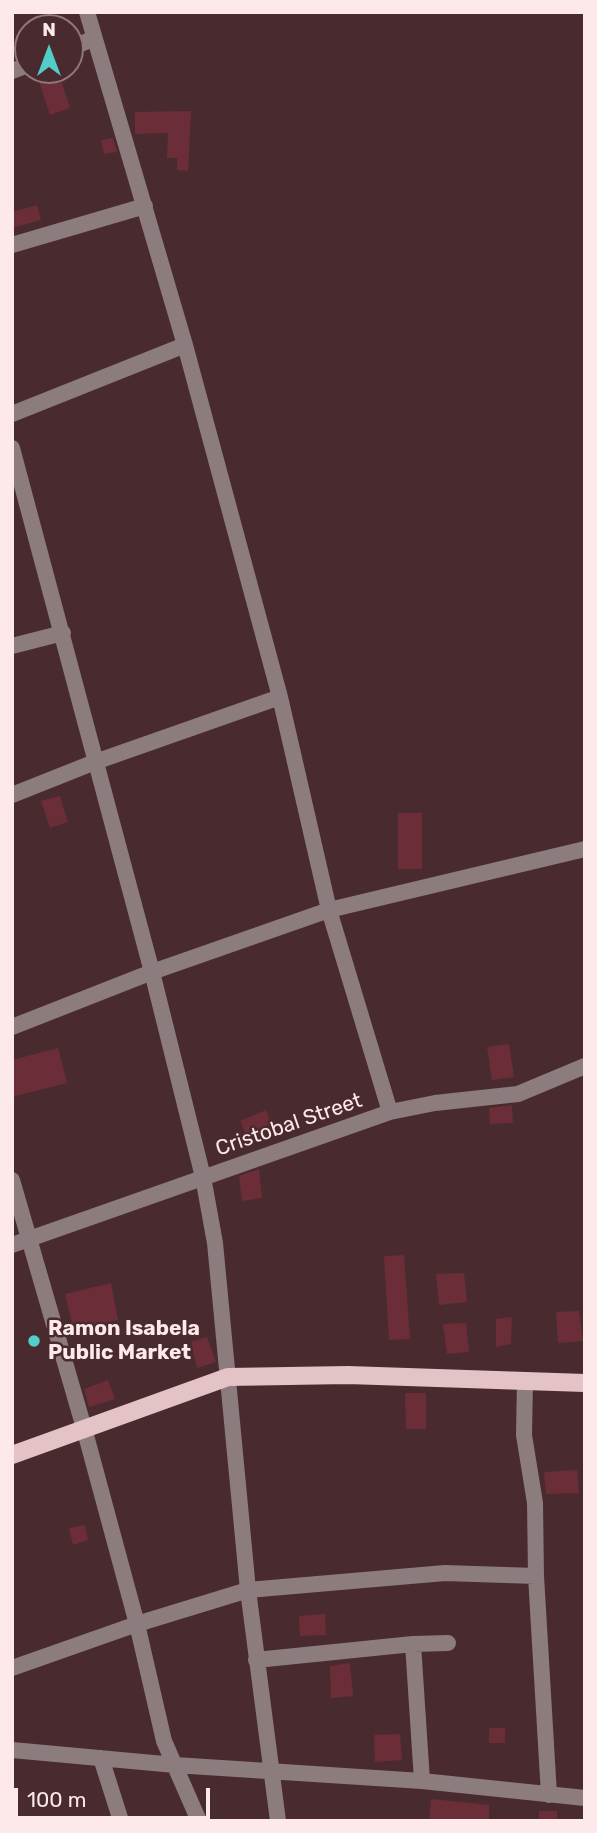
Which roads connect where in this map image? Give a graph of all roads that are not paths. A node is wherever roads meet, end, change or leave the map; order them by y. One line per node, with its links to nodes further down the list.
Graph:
1 (87, 12): 2 (street)
2 (93, 39): 3 (street); 4 (street)
3 (84, 43)
4 (145, 206): 5 (street); 6 (street)
5 (12, 245)
6 (185, 345): 7 (street); 11 (street)
7 (12, 414)
8 (12, 449): 9 (street)
9 (63, 633): 10 (street); 12 (street)
10 (12, 646)
11 (280, 697): 12 (street); 15 (street)
12 (96, 762): 13 (street); 16 (street)
13 (12, 795)
14 (585, 849): 15 (street)
15 (329, 911): 16 (street); 19 (street)
16 (152, 972): 17 (street); 20 (street)
17 (12, 1027)
18 (585, 1066): 19 (street, Cristobal Street)
19 (390, 1112): 20 (street, Cristobal Street)
20 (203, 1177): 22 (street, Cristobal Street); 24 (street)
21 (12, 1180): 22 (street)
22 (29, 1239): 23 (street, Cristobal Street); 27 (street)
23 (12, 1245)
24 (228, 1377): 25 (main road); 27 (main road); 30 (street)
25 (525, 1380): 26 (main road); 29 (street)
26 (585, 1383)
27 (84, 1428): 28 (main road); 31 (street)
28 (12, 1455)
29 (536, 1576): 30 (street); 41 (street)
30 (248, 1590): 31 (street); 34 (street)
31 (137, 1624): 35 (street); 38 (street)
32 (448, 1643): 33 (street)
33 (413, 1644): 34 (street); 40 (street)
34 (256, 1660): 39 (street)
35 (12, 1668)
36 (12, 1750): 37 (street)
37 (101, 1758): 38 (street); 43 (street)
38 (175, 1765): 39 (street); 44 (street)
39 (271, 1770): 40 (street); 45 (street)
40 (422, 1781): 41 (street)
41 (549, 1795): 42 (street)
42 (585, 1798)
43 (121, 1821)
44 (199, 1821)
45 (278, 1821)

